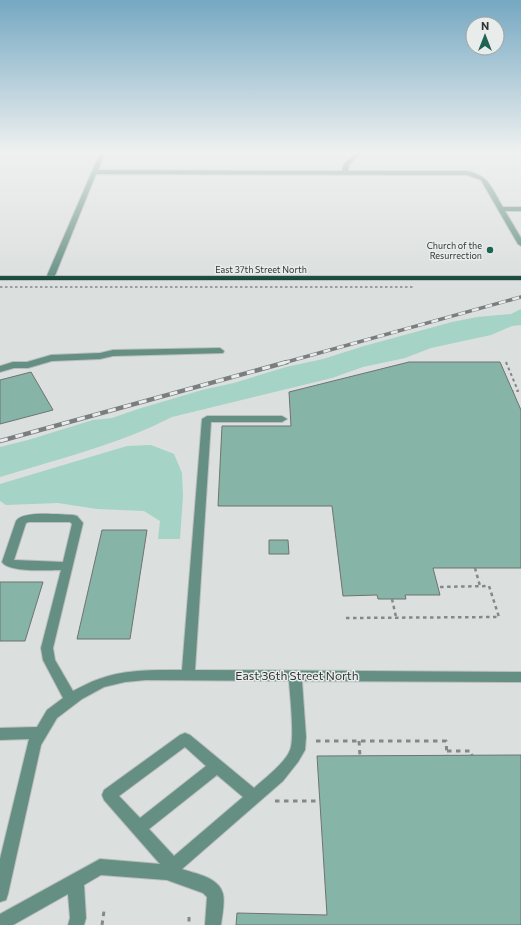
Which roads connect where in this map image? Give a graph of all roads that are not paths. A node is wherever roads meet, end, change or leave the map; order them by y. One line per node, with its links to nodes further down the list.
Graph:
1 (84, 196): 7 (street)
2 (493, 196): 3 (street)
3 (500, 209): 4 (street); 5 (street)
4 (521, 209)
5 (521, 244)
6 (0, 278): 7 (main road, East 37th Street North)
7 (50, 278): 8 (main road, East 37th Street North)
8 (521, 278)
9 (220, 352): 10 (street)
10 (0, 369)
11 (282, 418): 13 (street)
12 (67, 566): 12 (street); 16 (street)
13 (188, 675): 14 (street, East 36th Street North); 16 (street, East 36th Street North)
14 (295, 675): 15 (street, East 36th Street North); 20 (street)
15 (521, 676)
16 (74, 697): 17 (street, East 36th Street North)
17 (40, 733): 18 (street); 24 (street, East 36th Street North)
18 (0, 734)
19 (218, 766): 20 (street); 21 (street); 21 (street)
20 (254, 797): 22 (street)
21 (138, 829): 22 (street)
22 (170, 870): 23 (street); 27 (street)
23 (76, 882): 25 (street); 26 (street)
24 (0, 894)
25 (0, 923)
26 (76, 925)
27 (213, 925)

